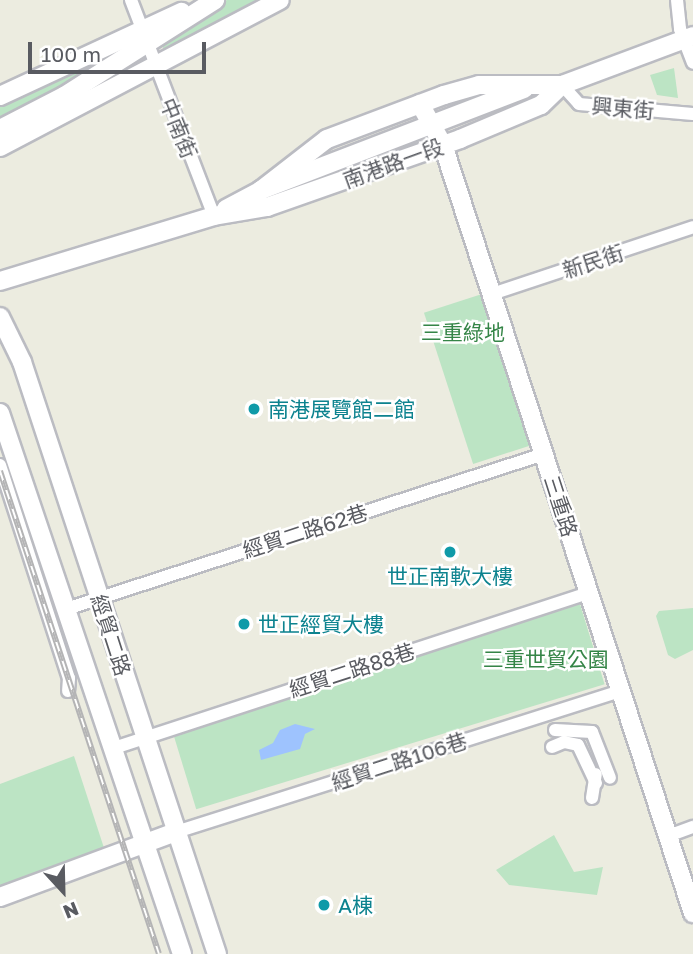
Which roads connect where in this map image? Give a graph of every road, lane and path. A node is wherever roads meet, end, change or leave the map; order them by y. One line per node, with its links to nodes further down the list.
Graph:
1 (131, 0): 6 (street, 中南街)
2 (206, 0): 6 (main road)
3 (215, 0): 6 (main road)
4 (279, 0): 9 (main road)
5 (677, 0): 7 (street)
6 (145, 38): 9 (street, 中南街); 12 (main road); 16 (main road)
7 (689, 38): 8 (street); 11 (main road, 南港路一段)
8 (693, 63)
9 (154, 65): 18 (main road); 20 (street, 中南街)
10 (533, 85): 11 (main road, 南港路一段); 13 (main road); 15 (main road, 南港路一段)
11 (562, 85): 14 (street, 興東街); 17 (main road, 南港路一段)
12 (0, 96)
13 (420, 104): 15 (main road, 三重路); 19 (main road)
14 (693, 114)
15 (433, 126): 17 (main road, 三重路); 19 (main road, 南港路一段)
16 (0, 129)
17 (443, 145): 20 (main road, 南港路一段); 23 (main road, 三重路)
18 (0, 146)
19 (261, 190): 20 (main road, 南港路一段)
20 (214, 216): 22 (main road, 南港路一段)
21 (693, 227): 23 (street, 新民街)
22 (0, 281)
23 (492, 293): 26 (main road, 三重路)
24 (0, 317): 29 (main road, 經貿二路)
25 (0, 413): 30 (main road, 經貿二路)
26 (544, 454): 28 (main road, 三重路); 29 (street, 經貿二路62巷)
27 (0, 465): 31 (street)
28 (589, 593): 32 (main road, 三重路); 35 (street, 經貿二路88巷)
29 (100, 599): 30 (street, 經貿二路62巷); 35 (main road, 經貿二路)
30 (66, 609): 38 (main road, 經貿二路)
31 (68, 691)
32 (621, 691): 43 (street, 經貿二路106巷); 44 (main road, 三重路)
33 (555, 730): 34 (street)
34 (576, 735): 36 (street); 37 (street); 39 (street); 40 (street)
35 (145, 738): 38 (street, 經貿二路88巷); 43 (main road, 經貿二路)
36 (598, 746): 39 (street); 40 (street)
37 (552, 747)
38 (114, 748): 45 (main road, 經貿二路)
39 (596, 762): 40 (street)
40 (604, 781): 41 (street)
41 (592, 798)
42 (693, 827): 44 (street)
43 (176, 832): 45 (main road); 49 (main road, 經貿二路)
44 (668, 836): 47 (main road, 三重路)
45 (147, 846): 46 (main road); 48 (main road, 經貿二路)
46 (0, 897)
47 (693, 913)
48 (183, 954)
49 (217, 954)

